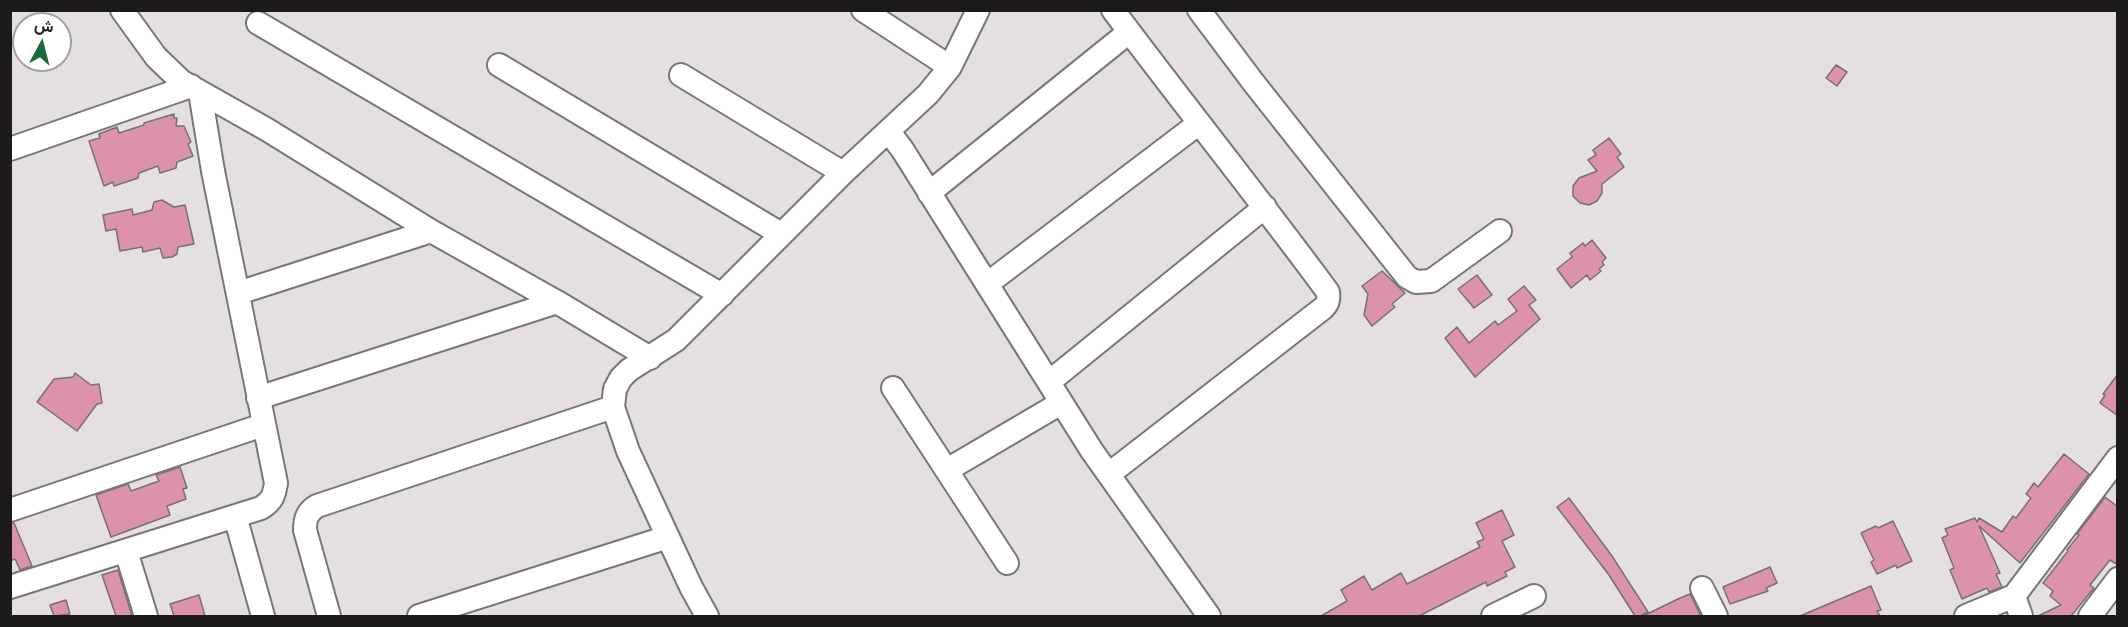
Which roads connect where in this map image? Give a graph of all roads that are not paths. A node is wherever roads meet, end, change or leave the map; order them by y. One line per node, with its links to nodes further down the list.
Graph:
1 (122, 10): 11 (street)
2 (863, 10): 9 (street)
3 (978, 10): 9 (street)
4 (1113, 10): 7 (street)
5 (1199, 10): 19 (street)
6 (258, 23): 23 (street)
7 (1129, 32): 12 (street); 16 (street)
8 (499, 65): 20 (street)
9 (950, 67): 13 (street)
10 (681, 75): 15 (street)
11 (195, 89): 14 (street); 18 (street); 22 (street)
12 (1198, 124): 17 (street); 21 (street)
13 (889, 132): 15 (street); 16 (street)
14 (10, 148)
15 (843, 173): 20 (street)
16 (929, 193): 21 (street)
17 (1265, 207): 26 (street); 34 (street)
18 (431, 231): 22 (street); 24 (street)
19 (1500, 231)
20 (781, 234): 23 (street)
21 (987, 284): 26 (street)
22 (238, 293): 28 (street)
23 (722, 295): 25 (street)
24 (557, 302): 25 (street); 28 (street)
25 (650, 358): 30 (street)
26 (1050, 382): 29 (street)
27 (893, 388): 33 (street)
28 (258, 398): 31 (street)
29 (1061, 403): 33 (street); 34 (street)
30 (613, 407): 37 (street); 47 (street)
31 (263, 425): 35 (street); 36 (street)
32 (2118, 458): 44 (street)
33 (947, 470): 39 (street)
34 (1109, 474): 50 (street)
35 (10, 510)
36 (236, 516): 38 (street); 46 (street)
37 (669, 537): 48 (street); 49 (street)
38 (126, 550): 41 (street); 45 (street)
39 (1007, 563)
40 (2118, 579): 54 (street)
41 (10, 587)
42 (1702, 588): 52 (street)
43 (1534, 596): 51 (street)
44 (2018, 606): 53 (street)
45 (146, 616)
46 (263, 616)
47 (329, 616)
48 (419, 616)
49 (707, 616)
50 (1209, 616)
51 (1493, 616)
52 (1716, 616)
53 (1966, 616)
54 (2090, 616)

